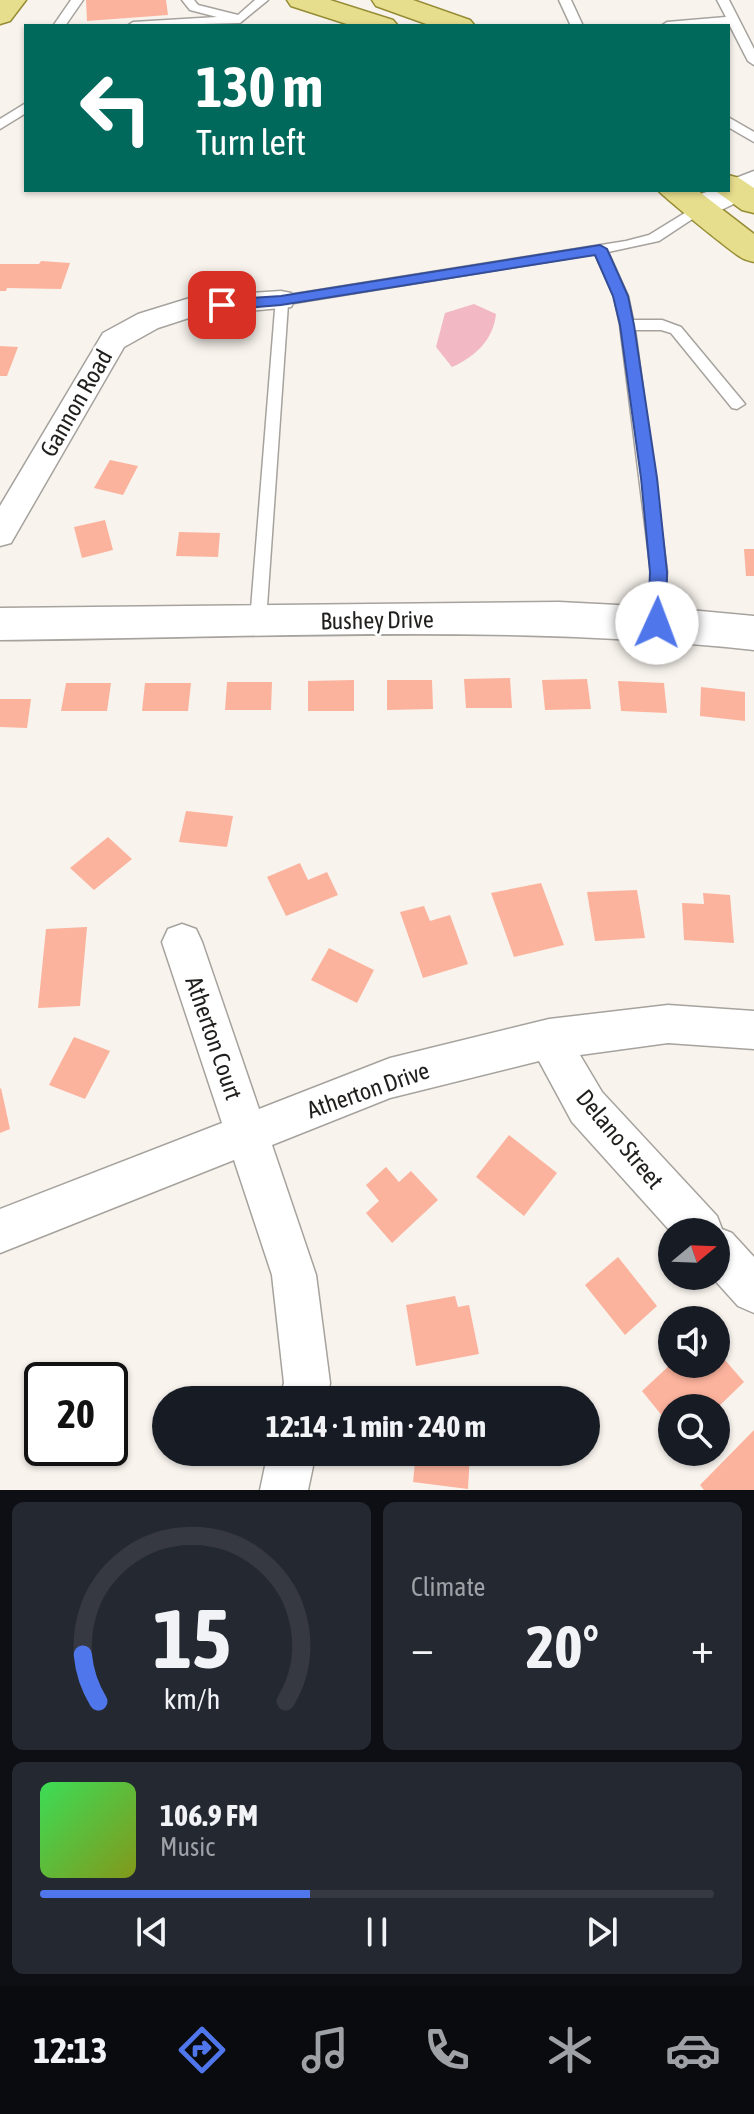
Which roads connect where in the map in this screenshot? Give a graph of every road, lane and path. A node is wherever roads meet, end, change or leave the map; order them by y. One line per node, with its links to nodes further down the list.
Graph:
1 (12, 0): 9 (main road)
2 (188, 0): 10 (lane)
3 (262, 0): 10 (lane)
4 (301, 0): 14 (main road)
5 (386, 0): 15 (main road)
6 (565, 0): 16 (lane)
7 (723, 0): 11 (lane)
8 (71, 1): 12 (lane)
9 (0, 15)
10 (240, 19): 13 (lane)
11 (734, 20): 17 (lane); 18 (lane)
12 (60, 24)
13 (164, 24)
14 (377, 24)
15 (454, 24)
16 (576, 24)
17 (689, 24)
18 (754, 61)
19 (24, 108): 21 (lane)
20 (730, 122): 22 (lane)
21 (0, 125)
22 (754, 138)
23 (743, 190): 24 (street)
24 (688, 199): 25 (lane); 26 (main road)
25 (600, 249): 27 (lane); 28 (lane)
26 (754, 251)
27 (281, 300): 30 (street, Gannon Road); 31 (lane)
28 (627, 325): 29 (lane); 32 (lane)
29 (737, 404)
30 (0, 534)
31 (258, 621): 32 (street, Bushey Drive); 33 (street, Bushey Drive)
32 (657, 623): 34 (street, Bushey Drive)
33 (0, 624)
34 (754, 633)
35 (182, 942): 38 (street, Atherton Court)
36 (754, 1030): 37 (street, Atherton Drive)
37 (549, 1039): 38 (street, Atherton Drive); 39 (street, Delano Street)
38 (247, 1134): 40 (street, Atherton Drive); 43 (street, Atherton Court)
39 (688, 1218)
40 (0, 1231)
41 (730, 1264): 42 (street)
42 (754, 1290)
43 (306, 1386)
44 (289, 1466): 45 (street)
45 (284, 1490)

